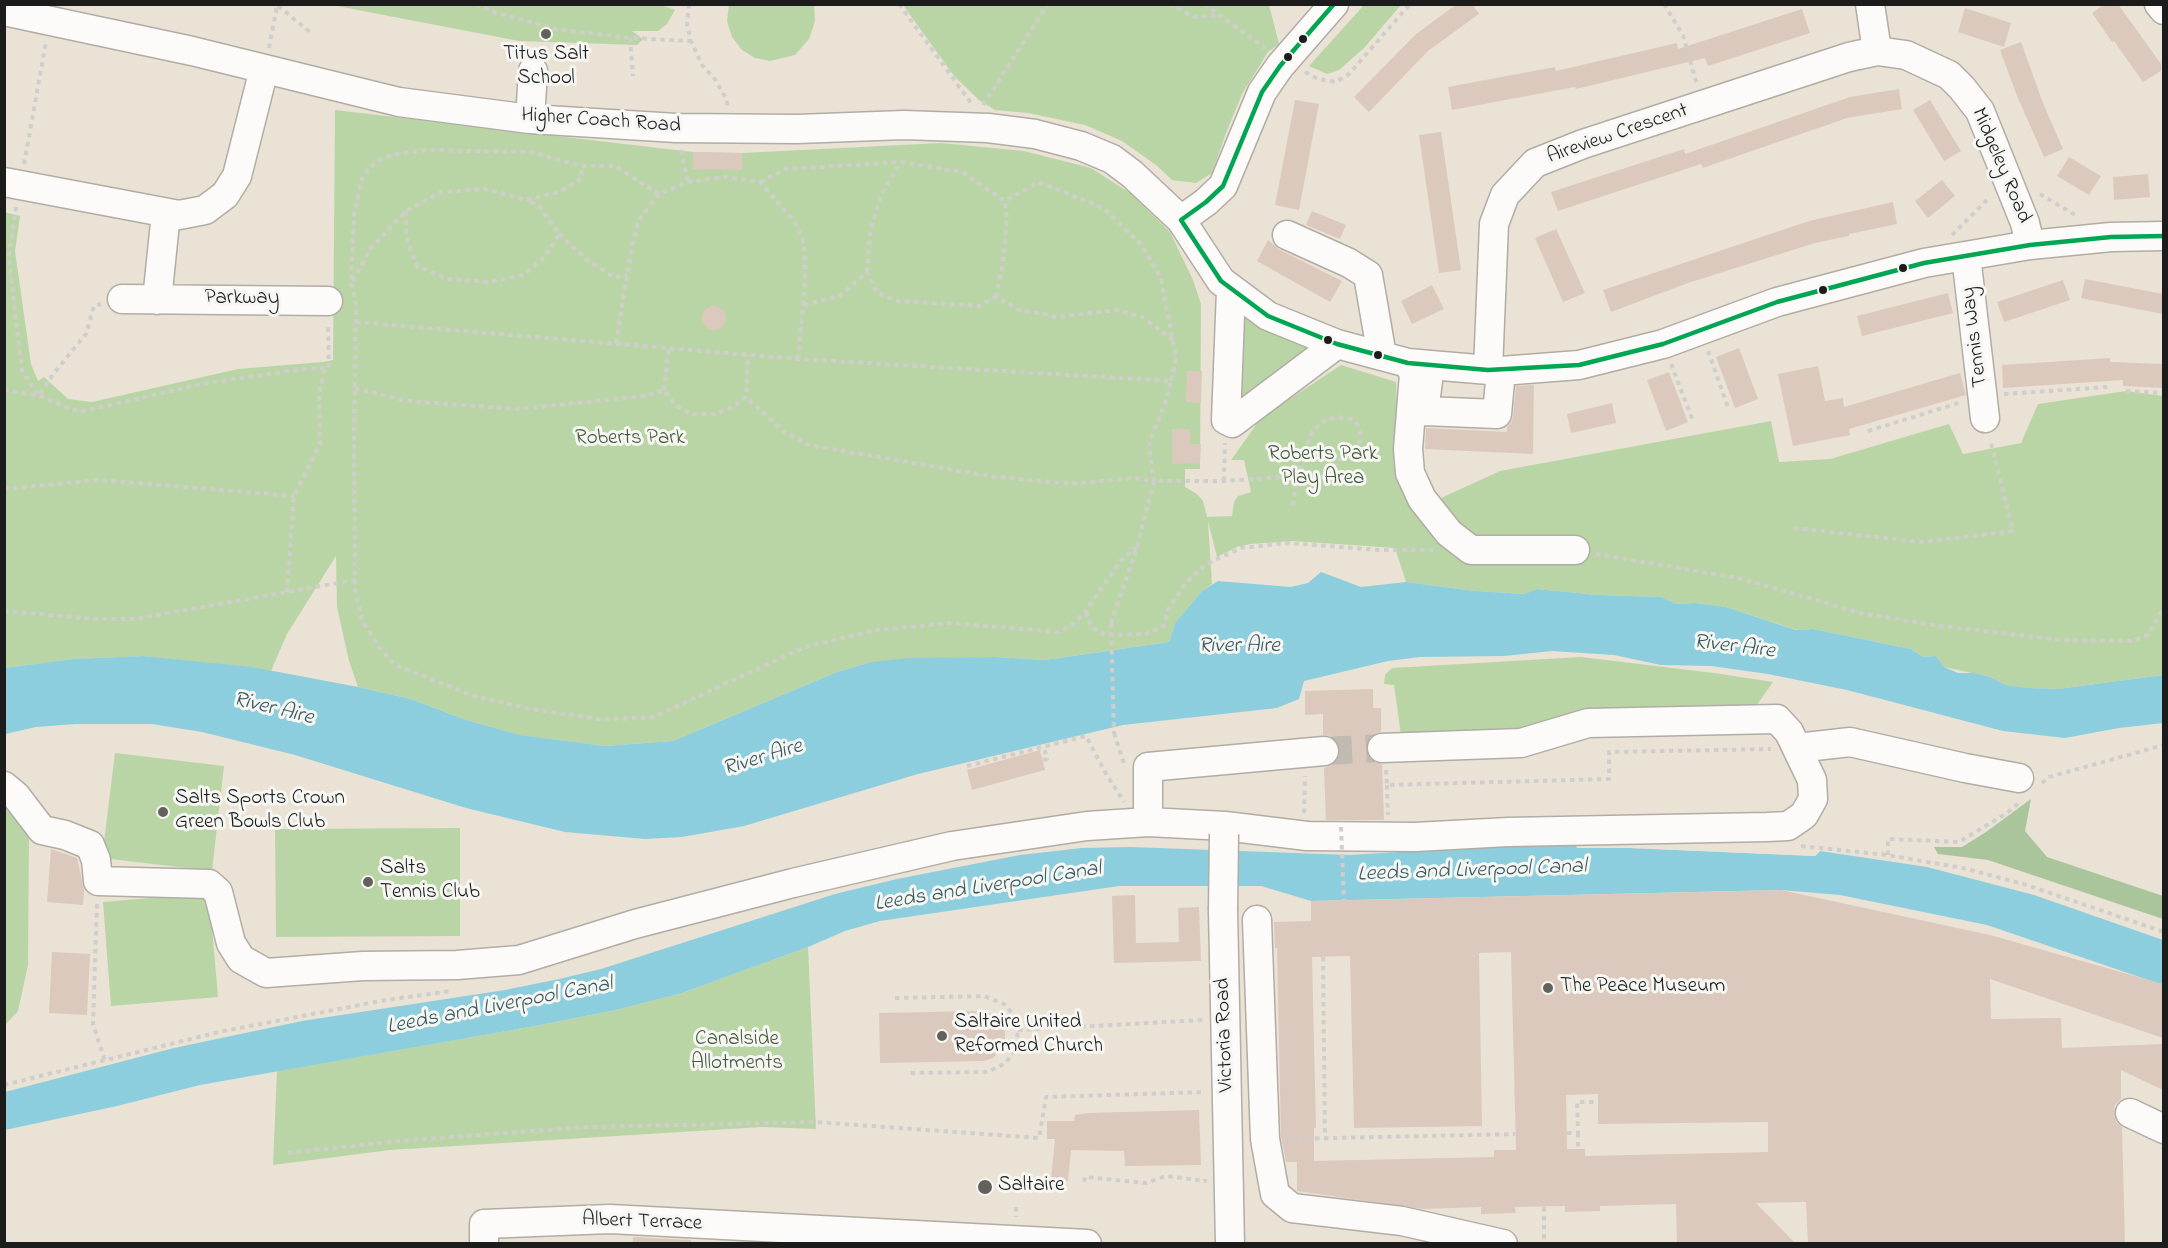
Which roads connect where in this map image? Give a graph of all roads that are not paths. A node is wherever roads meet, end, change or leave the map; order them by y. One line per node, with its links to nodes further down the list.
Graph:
1 (1334, 4): 12 (street)
2 (1870, 4): 6 (street)
3 (2159, 4): 4 (street)
4 (2163, 10)
5 (4, 11): 7 (street, Higher Coach Road)
6 (1877, 51): 15 (street, Midgeley Road); 23 (street, Aireview Crescent)
7 (264, 69): 9 (street, Higher Coach Road); 11 (street)
8 (533, 70): 9 (street)
9 (530, 119): 12 (street, Higher Coach Road)
10 (12, 184): 11 (street)
11 (166, 213): 19 (street)
12 (1181, 220): 17 (street, Higher Coach Road)
13 (1287, 235): 22 (street)
14 (2163, 236): 15 (street, Higher Coach Road)
15 (2030, 245): 16 (street, Higher Coach Road)
16 (1966, 256): 23 (street, Higher Coach Road); 24 (street, Tennis Way)
17 (1231, 290): 21 (street, Higher Coach Road); 21 (street)
18 (122, 299): 19 (street, Parkway)
19 (157, 300): 20 (street, Parkway)
20 (328, 301)
21 (1337, 344): 22 (street, Higher Coach Road)
22 (1407, 361): 23 (street, Higher Coach Road); 23 (street, Aireview Crescent); 25 (street)
23 (1494, 371)
24 (1985, 418)
25 (1575, 550)
26 (1384, 748): 27 (street)
27 (1797, 748): 29 (street); 32 (street)
28 (1324, 751): 31 (street)
29 (2019, 778)
30 (4, 786): 31 (street)
31 (1148, 822): 32 (street)
32 (1225, 830): 34 (street, Victoria Road, bridge)
33 (1257, 920): 35 (street)
34 (1226, 1020): 35 (street); 51 (street, Victoria Road)
35 (1260, 1021): 52 (street)
36 (2130, 1113): 37 (street)
37 (2163, 1129)
38 (610, 1232): 39 (street, Albert Terrace); 40 (street, Albert Terrace)
39 (660, 1232): 42 (street, Albert Terrace)
40 (558, 1233): 41 (street, Albert Terrace)
41 (484, 1234)
42 (704, 1234): 43 (street, Albert Terrace)
43 (748, 1235): 44 (street, Albert Terrace)
44 (789, 1236): 45 (street, Albert Terrace)
45 (836, 1237): 46 (street, Albert Terrace)
46 (882, 1238): 47 (street, Albert Terrace)
47 (929, 1239): 48 (street, Albert Terrace)
48 (987, 1241): 49 (street, Albert Terrace)
49 (1044, 1243): 50 (street, Albert Terrace)
50 (1087, 1244)
51 (1230, 1244)
52 (1503, 1244)

